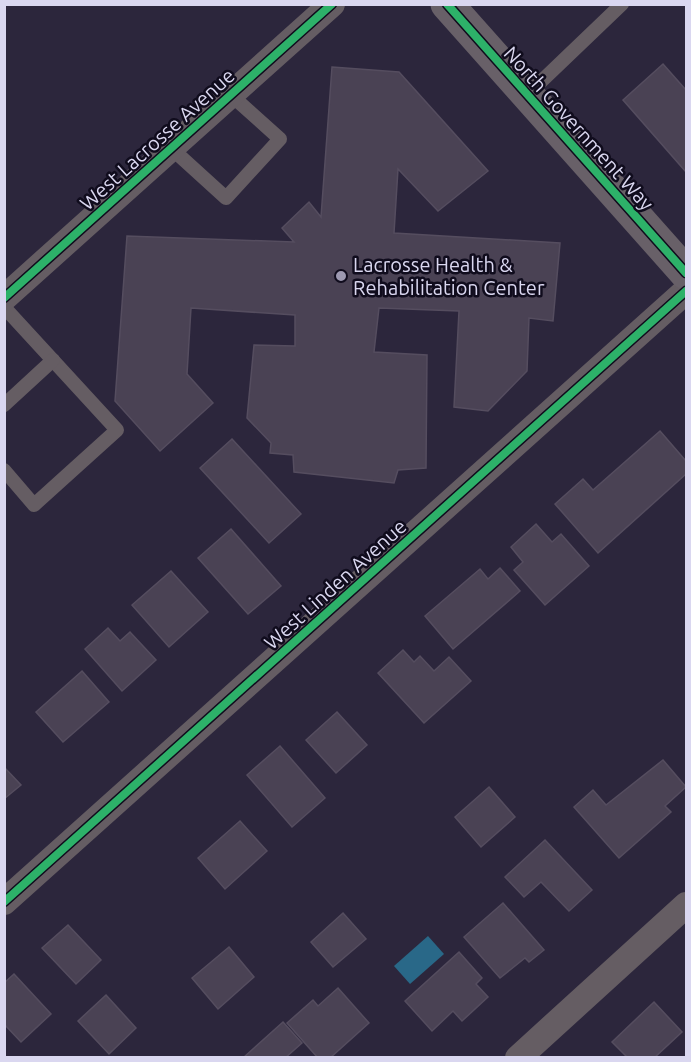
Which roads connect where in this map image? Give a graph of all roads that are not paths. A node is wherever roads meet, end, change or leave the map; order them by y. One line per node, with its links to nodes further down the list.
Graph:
1 (332, 4): 5 (street, West Lacrosse Avenue)
2 (447, 4): 4 (main road, North Government Way)
3 (622, 4): 4 (lane)
4 (527, 94): 7 (main road, North Government Way)
5 (231, 95): 6 (street, West Lacrosse Avenue); 6 (lane)
6 (171, 148): 9 (street, West Lacrosse Avenue)
7 (687, 273)
8 (687, 291): 14 (street, West Linden Avenue)
9 (4, 298)
10 (4, 307): 11 (lane)
11 (53, 360): 12 (lane); 13 (lane)
12 (4, 405)
13 (4, 470)
14 (4, 902)
15 (682, 917): 16 (street)
16 (525, 1055)

